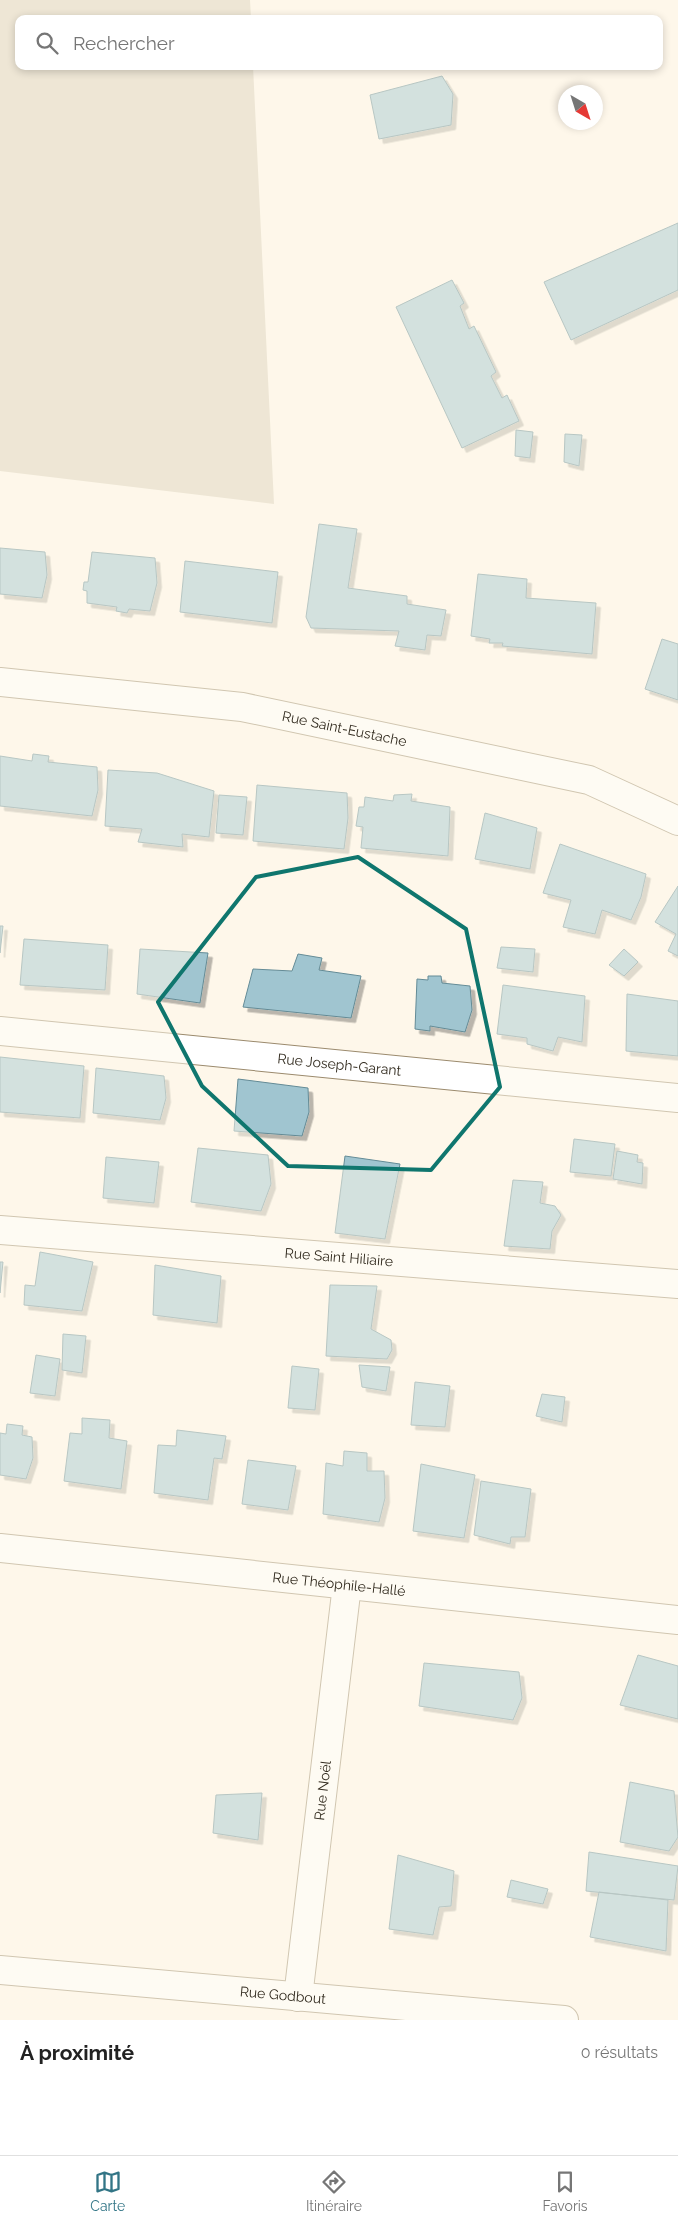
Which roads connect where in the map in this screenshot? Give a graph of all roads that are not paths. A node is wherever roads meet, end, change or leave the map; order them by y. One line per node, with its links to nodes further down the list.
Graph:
1 (0, 682): 2 (street, Rue Saint-Eustache)
2 (678, 821)
3 (0, 1031): 4 (street, Rue Joseph-Garant)
4 (678, 1098)
5 (0, 1230): 6 (street, Rue Saint Hiliaire)
6 (678, 1284)
7 (0, 1548): 8 (street, Rue Théophile-Hallé)
8 (347, 1585): 9 (street, Rue Théophile-Hallé); 11 (street, Rue Noël)
9 (678, 1620)
10 (0, 1970): 11 (street, Rue Godbout)
11 (298, 1997): 12 (street, Rue Godbout)
12 (462, 2015): 13 (street, Rue Godbout)
13 (564, 2020)

